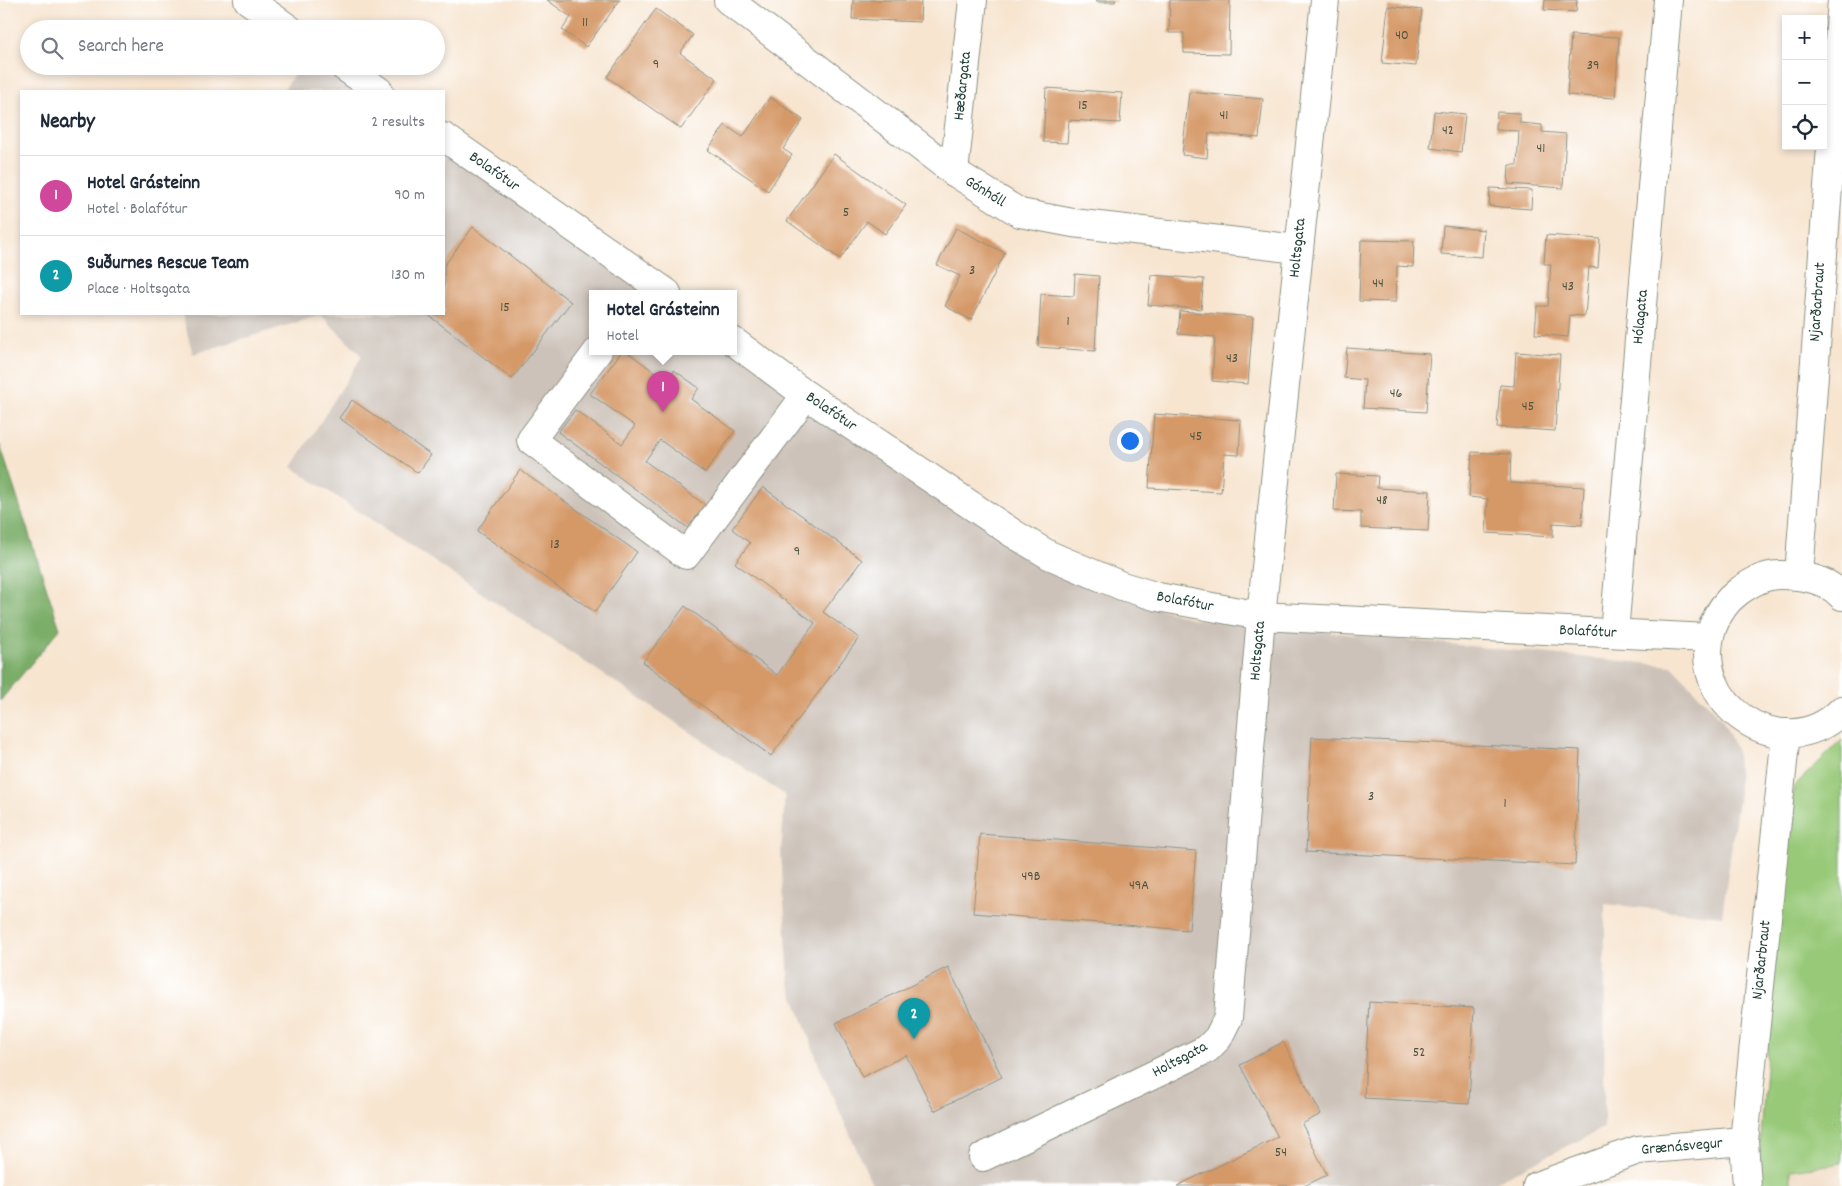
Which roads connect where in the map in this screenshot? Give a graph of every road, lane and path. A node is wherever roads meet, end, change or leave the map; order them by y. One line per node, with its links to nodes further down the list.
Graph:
1 (248, 0): 7 (street)
2 (728, 0): 11 (street, Gónhóll)
3 (973, 0): 11 (street, Hæðargata)
4 (1325, 0): 12 (street, Holtsgata)
5 (1668, 0): 20 (street, Hólagata)
6 (1842, 0): 17 (street, Njarðarbraut)
7 (276, 20)
8 (356, 75): 9 (street)
9 (378, 90)
10 (445, 138): 13 (street, Bolafótur)
11 (954, 172): 12 (street, Gónhóll)
12 (1298, 249): 19 (street, Holtsgata)
13 (653, 289)
14 (737, 344): 16 (street, Bolafótur)
15 (595, 355): 16 (street)
16 (806, 395): 19 (street, Bolafótur)
17 (1799, 575): 18 (street); 21 (street)
18 (1842, 596)
19 (1260, 616): 20 (street, Bolafótur); 25 (street, Holtsgata)
20 (1614, 633): 21 (street, Bolafótur)
21 (1709, 638): 23 (street)
22 (1842, 710): 23 (street)
23 (1786, 733): 24 (street, Njarðarbraut)
24 (1744, 1142): 26 (street, Grænásvegur); 27 (street, Njarðarbraut)
25 (983, 1157)
26 (1537, 1186)
27 (1747, 1186)

